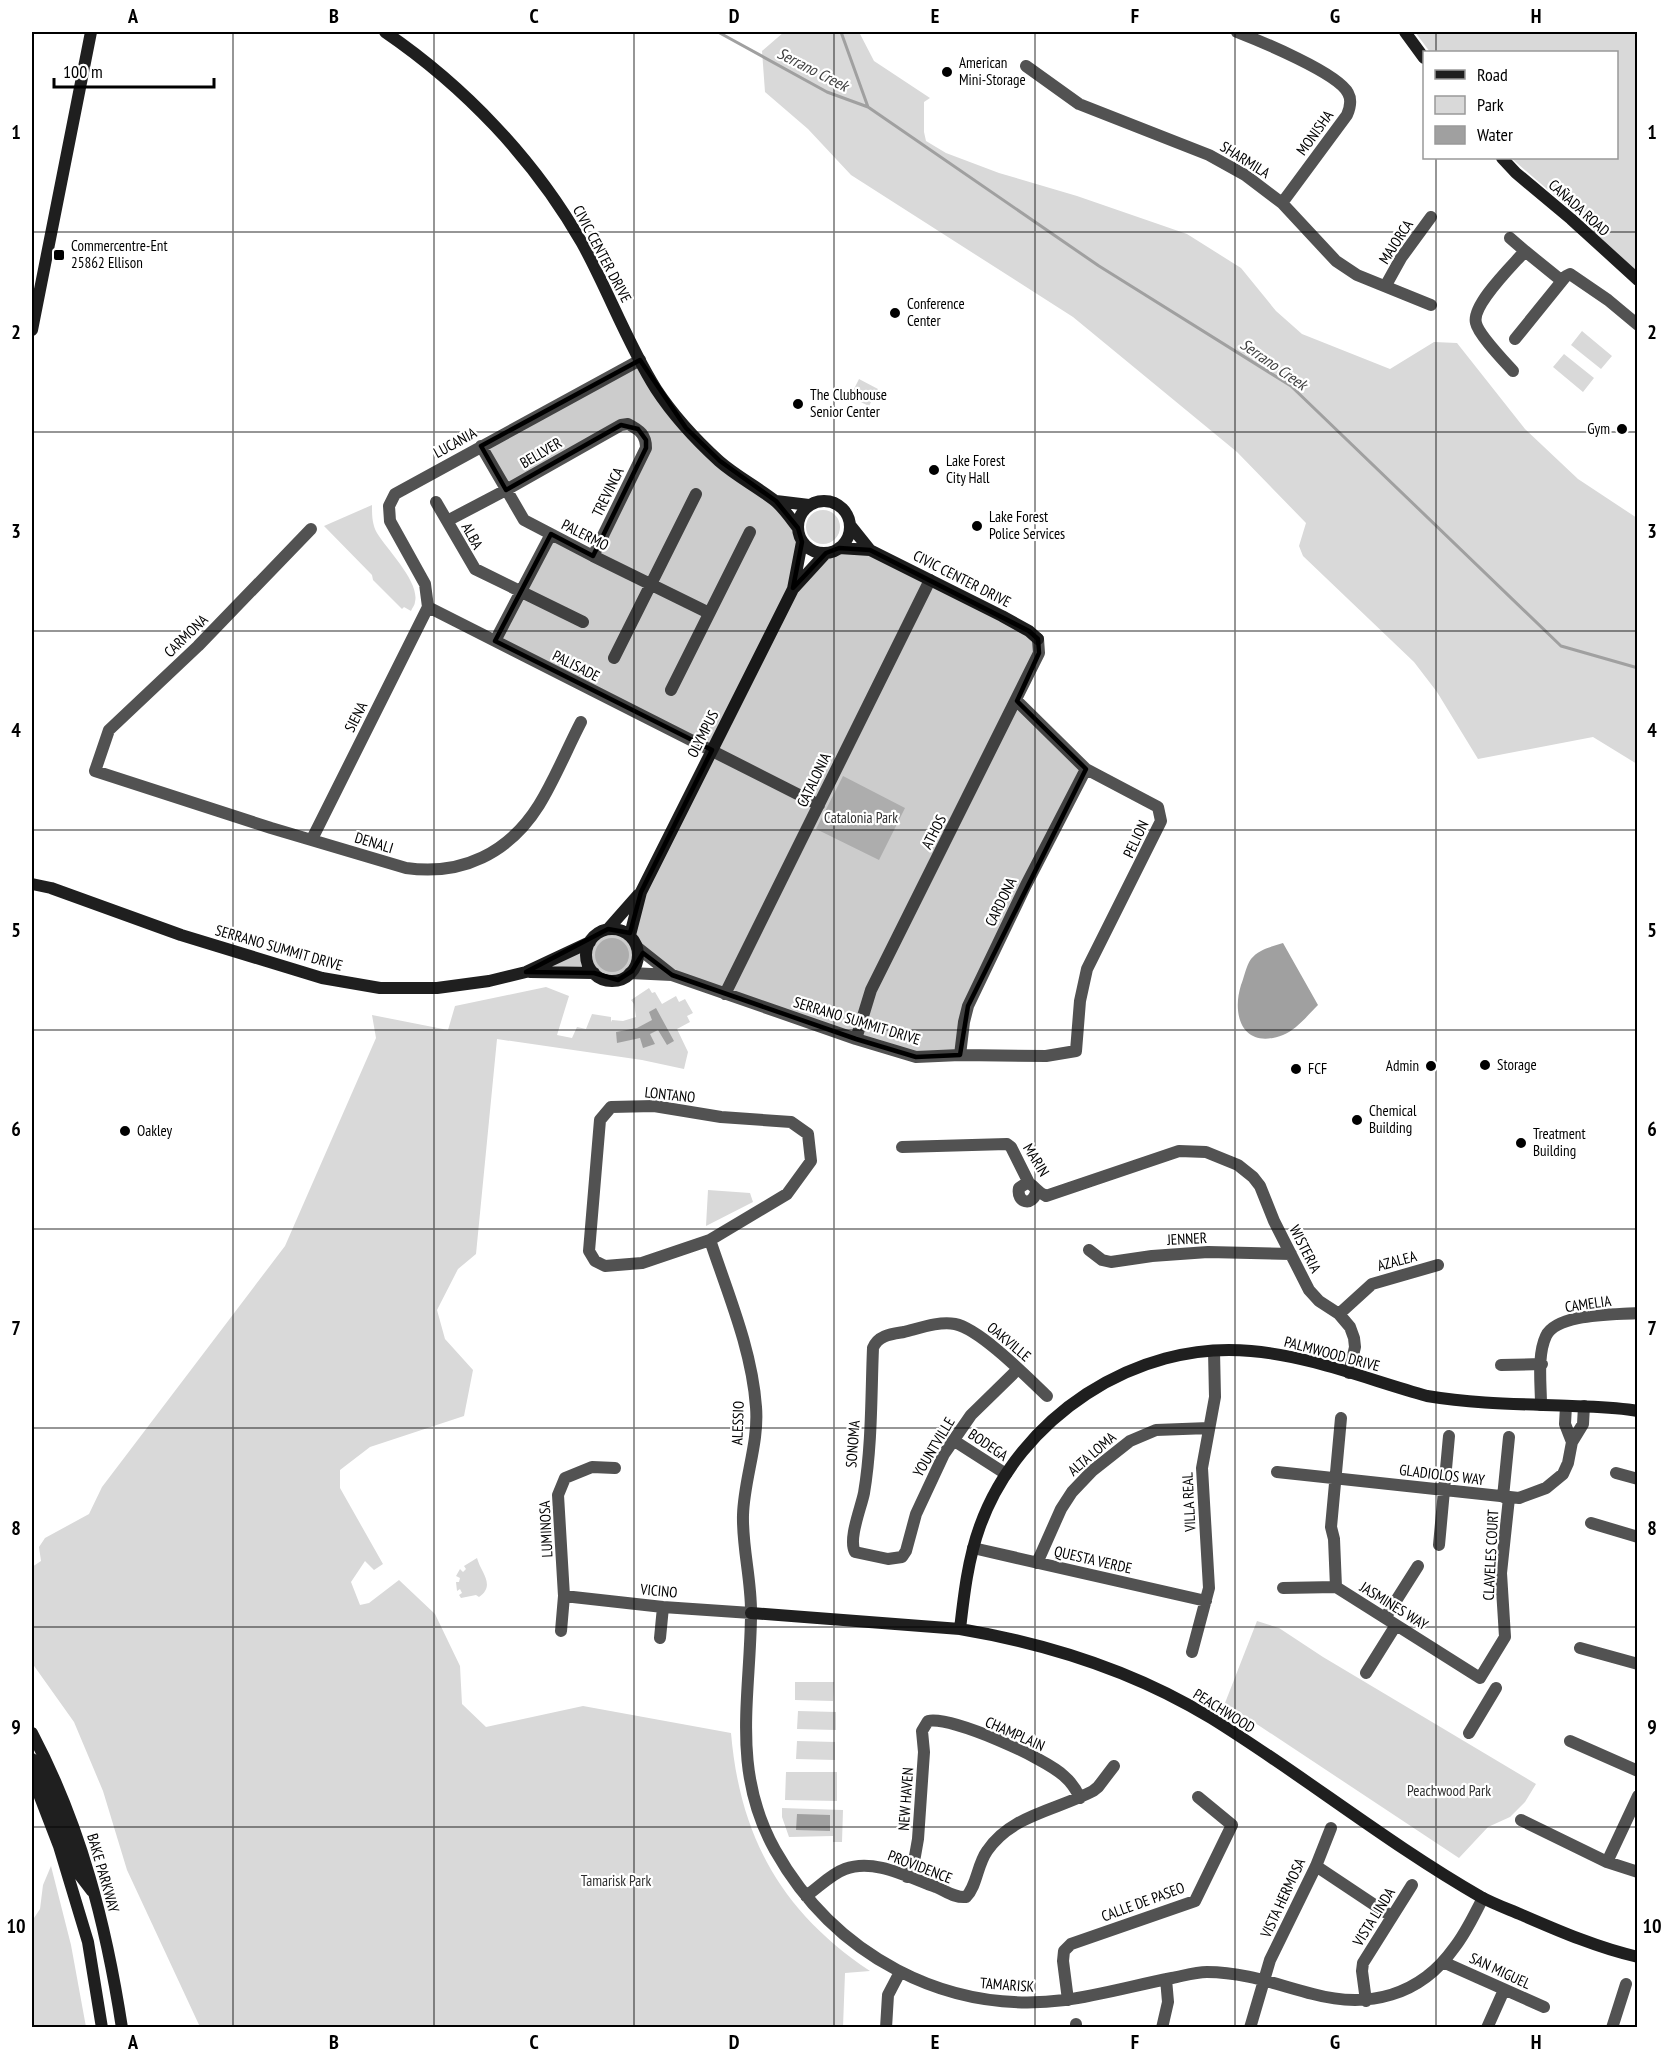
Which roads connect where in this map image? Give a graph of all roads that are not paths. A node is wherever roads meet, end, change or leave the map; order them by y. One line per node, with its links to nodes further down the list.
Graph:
1 (91, 32): 18 (street)
2 (385, 32): 20 (street, CIVIC CENTER DRIVE)
3 (1237, 32): 5 (street, MONISHA)
4 (1405, 32): 6 (street)
5 (1252, 34): 9 (street, MONISHA)
6 (1423, 55)
7 (1026, 66): 9 (street, SHARMILA)
8 (1503, 159): 13 (street, CAÑADA ROAD)
9 (1282, 203): 15 (street, SHARMILA)
10 (1431, 216): 15 (street, MAJORCA)
11 (1510, 238): 12 (street)
12 (1525, 251): 14 (street); 21 (street)
13 (1638, 280)
14 (1562, 281): 17 (street); 19 (street)
15 (1386, 285): 16 (street, SHARMILA)
16 (1431, 305)
17 (1638, 325)
18 (32, 330)
19 (1515, 339)
20 (640, 360): 23 (street, LUCANIA); 26 (street, CIVIC CENTER DRIVE)
21 (1513, 371)
22 (646, 440): 24 (street, BELLVER); 39 (street, TREVINCA)
23 (481, 446): 24 (street, PALERMO); 44 (street, LUCANIA)
24 (506, 490): 29 (street, BELLVER); 34 (street, PALERMO)
25 (696, 494): 41 (street)
26 (776, 501): 28 (street, CIVIC CENTER DRIVE); 31 (street, CIVIC CENTER DRIVE)
27 (436, 502): 29 (street, ALBA)
28 (809, 505): 30 (street, CIVIC CENTER DRIVE); 31 (street)
29 (447, 520): 43 (street, ALBA)
30 (850, 525): 36 (street); 37 (street, CIVIC CENTER DRIVE)
31 (798, 528): 35 (street, CIVIC CENTER DRIVE)
32 (311, 529): 55 (street, CARMONA)
33 (750, 532): 45 (street)
34 (551, 534): 39 (street, PALERMO); 43 (street)
35 (802, 542): 38 (street); 42 (street, OLYMPUS)
36 (839, 548): 37 (street, CIVIC CENTER DRIVE); 38 (street, CIVIC CENTER DRIVE)
37 (870, 550): 40 (street, CIVIC CENTER DRIVE)
38 (826, 553): 42 (street, OLYMPUS)
39 (593, 556): 41 (street, PALERMO)
40 (930, 580): 47 (street, CIVIC CENTER DRIVE); 56 (street, CATALONIA)
41 (650, 584): 45 (street, PALERMO); 49 (street)
42 (793, 589): 53 (street, OLYMPUS)
43 (521, 592): 46 (street, ALBA); 48 (street)
44 (428, 607): 48 (street, PALISADE); 57 (street, SIENA)
45 (709, 613): 50 (street)
46 (583, 622)
47 (1038, 639): 51 (street, ATHOS)
48 (495, 641): 53 (street, PALISADE)
49 (614, 658)
50 (671, 690)
51 (1017, 700): 54 (street, PELION); 69 (street, ATHOS)
52 (581, 722): 57 (street, DENALI)
53 (712, 750): 56 (street, PALISADE); 59 (street, OLYMPUS)
54 (1086, 769): 70 (street, PELION); 71 (street, CARDONA)
55 (95, 771): 57 (street, DENALI)
56 (819, 805): 68 (street, CATALONIA)
57 (312, 839)
58 (32, 884): 64 (street, SERRANO SUMMIT DRIVE)
59 (641, 892): 60 (street, OLYMPUS); 61 (street, OLYMPUS)
60 (608, 929): 61 (street); 62 (street, SERRANO SUMMIT DRIVE)
61 (630, 935): 63 (street, SERRANO SUMMIT DRIVE)
62 (590, 942): 64 (street, SERRANO SUMMIT DRIVE); 65 (street)
63 (638, 948): 66 (street); 67 (street, SERRANO SUMMIT DRIVE)
64 (526, 972): 65 (street, SERRANO SUMMIT DRIVE)
65 (594, 973): 66 (street, SERRANO SUMMIT DRIVE)
66 (630, 973): 67 (street, SERRANO SUMMIT DRIVE)
67 (672, 975): 68 (street, SERRANO SUMMIT DRIVE)
68 (725, 994): 69 (street, SERRANO SUMMIT DRIVE)
69 (856, 1039): 71 (street, SERRANO SUMMIT DRIVE)
70 (1076, 1051): 71 (street, SERRANO SUMMIT DRIVE)
71 (960, 1055)
72 (902, 1146): 73 (street, MARIN)
73 (1206, 1152): 76 (street, WISTERIA)
74 (710, 1240): 74 (street, LONTANO); 117 (street, ALESSIO)
75 (1089, 1250): 76 (street, JENNER)
76 (1291, 1254): 79 (street, WISTERIA)
77 (1438, 1265): 79 (street, AZALEA)
78 (1638, 1313): 82 (street, CAMELIA)
79 (1339, 1314): 85 (street, WISTERIA)
80 (875, 1342): 84 (street, OAKVILLE); 109 (street, SONOMA)
81 (1214, 1351): 85 (street, PALMWOOD DRIVE); 92 (street, VILLA REAL); 100 (street, PALMWOOD DRIVE)
82 (1542, 1364): 83 (street); 87 (street, CAMELIA)
83 (1501, 1365)
84 (1018, 1369): 86 (street, OAKVILLE); 95 (street, YOUNTVILLE)
85 (1349, 1373): 87 (street, PALMWOOD DRIVE)
86 (1047, 1395)
87 (1541, 1405): 88 (street, PALMWOOD DRIVE)
88 (1566, 1406): 89 (street, PALMWOOD DRIVE); 96 (street, GLADIOLOS WAY)
89 (1584, 1406): 90 (street, PALMWOOD DRIVE); 96 (street, GLADIOLOS WAY)
90 (1638, 1411)
91 (1341, 1418): 101 (street)
92 (1209, 1428): 110 (street, ALTA LOMA); 115 (street, VILLA REAL)
93 (1449, 1436): 103 (street)
94 (1509, 1437): 104 (street, CLAVELES COURT)
95 (953, 1440): 100 (street, BODEGA); 109 (street, YOUNTVILLE)
96 (1572, 1442): 104 (street, GLADIOLOS WAY)
97 (615, 1468): 114 (street, LUMINOSA)
98 (1277, 1472): 101 (street, GLADIOLOS WAY)
99 (1616, 1473): 102 (street)
100 (1006, 1474): 108 (street, PALMWOOD DRIVE)
101 (1335, 1478): 103 (street, GLADIOLOS WAY); 113 (street)
102 (1638, 1479)
103 (1444, 1490): 104 (street, GLADIOLOS WAY); 107 (street)
104 (1506, 1498): 126 (street, CLAVELES COURT)
105 (1591, 1523): 106 (street)
106 (1638, 1537)
107 (1439, 1545)
108 (973, 1548): 110 (street, QUESTA VERDE); 119 (street, PALMWOOD DRIVE)
109 (902, 1557)
110 (1037, 1563): 115 (street, QUESTA VERDE)
111 (1418, 1566): 118 (street)
112 (1283, 1587): 113 (street, JASMINES WAY)
113 (1336, 1587): 118 (street, JASMINES WAY)
114 (564, 1596): 116 (street, VICINO); 120 (street, LUMINOSA)
115 (1206, 1601): 123 (street, VILLA REAL)
116 (663, 1607): 117 (street, VICINO); 121 (street)
117 (751, 1613): 119 (street, PEACHWOOD); 147 (street, TAMARISK)
118 (1391, 1622): 125 (street); 126 (street, JASMINES WAY)
119 (960, 1629): 148 (street, PEACHWOOD)
120 (561, 1631)
121 (660, 1638)
122 (1580, 1648): 124 (street)
123 (1192, 1652)
124 (1638, 1665)
125 (1366, 1673)
126 (1480, 1678)
127 (1496, 1688): 129 (street)
128 (926, 1723): 138 (street, CHAMPLAIN); 144 (street, NEW HAVEN)
129 (1468, 1733)
130 (32, 1734): 146 (street, BAKE PARKWAY)
131 (1570, 1740): 134 (street)
132 (32, 1759): 146 (street)
133 (1114, 1766): 138 (street, PROVIDENCE)
134 (1638, 1771)
135 (32, 1776): 160 (street)
136 (1638, 1796): 141 (street)
137 (1198, 1797): 157 (street, CALLE DE PASEO)
138 (1080, 1798): 144 (street, PROVIDENCE)
139 (1521, 1820): 141 (street)
140 (1331, 1828): 142 (street, VISTA HERMOSA)
141 (1607, 1862): 143 (street)
142 (1316, 1866): 149 (street); 154 (street, VISTA HERMOSA)
143 (1638, 1872)
144 (907, 1877): 147 (street, PROVIDENCE)
145 (1412, 1885): 149 (street, VISTA LINDA)
146 (95, 1895): 161 (street, BAKE PARKWAY)
147 (806, 1896): 152 (street, TAMARISK)
148 (1483, 1898): 150 (street, PEACHWOOD); 151 (street, TAMARISK)
149 (1391, 1916): 158 (street, VISTA LINDA)
150 (1638, 1957)
151 (1443, 1962): 156 (street, SAN MIGUEL); 158 (street, TAMARISK)
152 (900, 1972): 157 (street, TAMARISK); 162 (street)
153 (1166, 1979): 154 (street, TAMARISK); 157 (street, TAMARISK); 163 (street)
154 (1263, 1980): 158 (street, TAMARISK); 164 (street, VISTA HERMOSA)
155 (1626, 1984): 166 (street)
156 (1504, 1990): 159 (street, SAN MIGUEL); 165 (street)
157 (1068, 2000)
158 (1365, 2001)
159 (1544, 2007)
160 (102, 2028)
161 (122, 2028)
162 (886, 2028)
163 (1162, 2028)
164 (1250, 2028)
165 (1487, 2028)
166 (1612, 2028)

